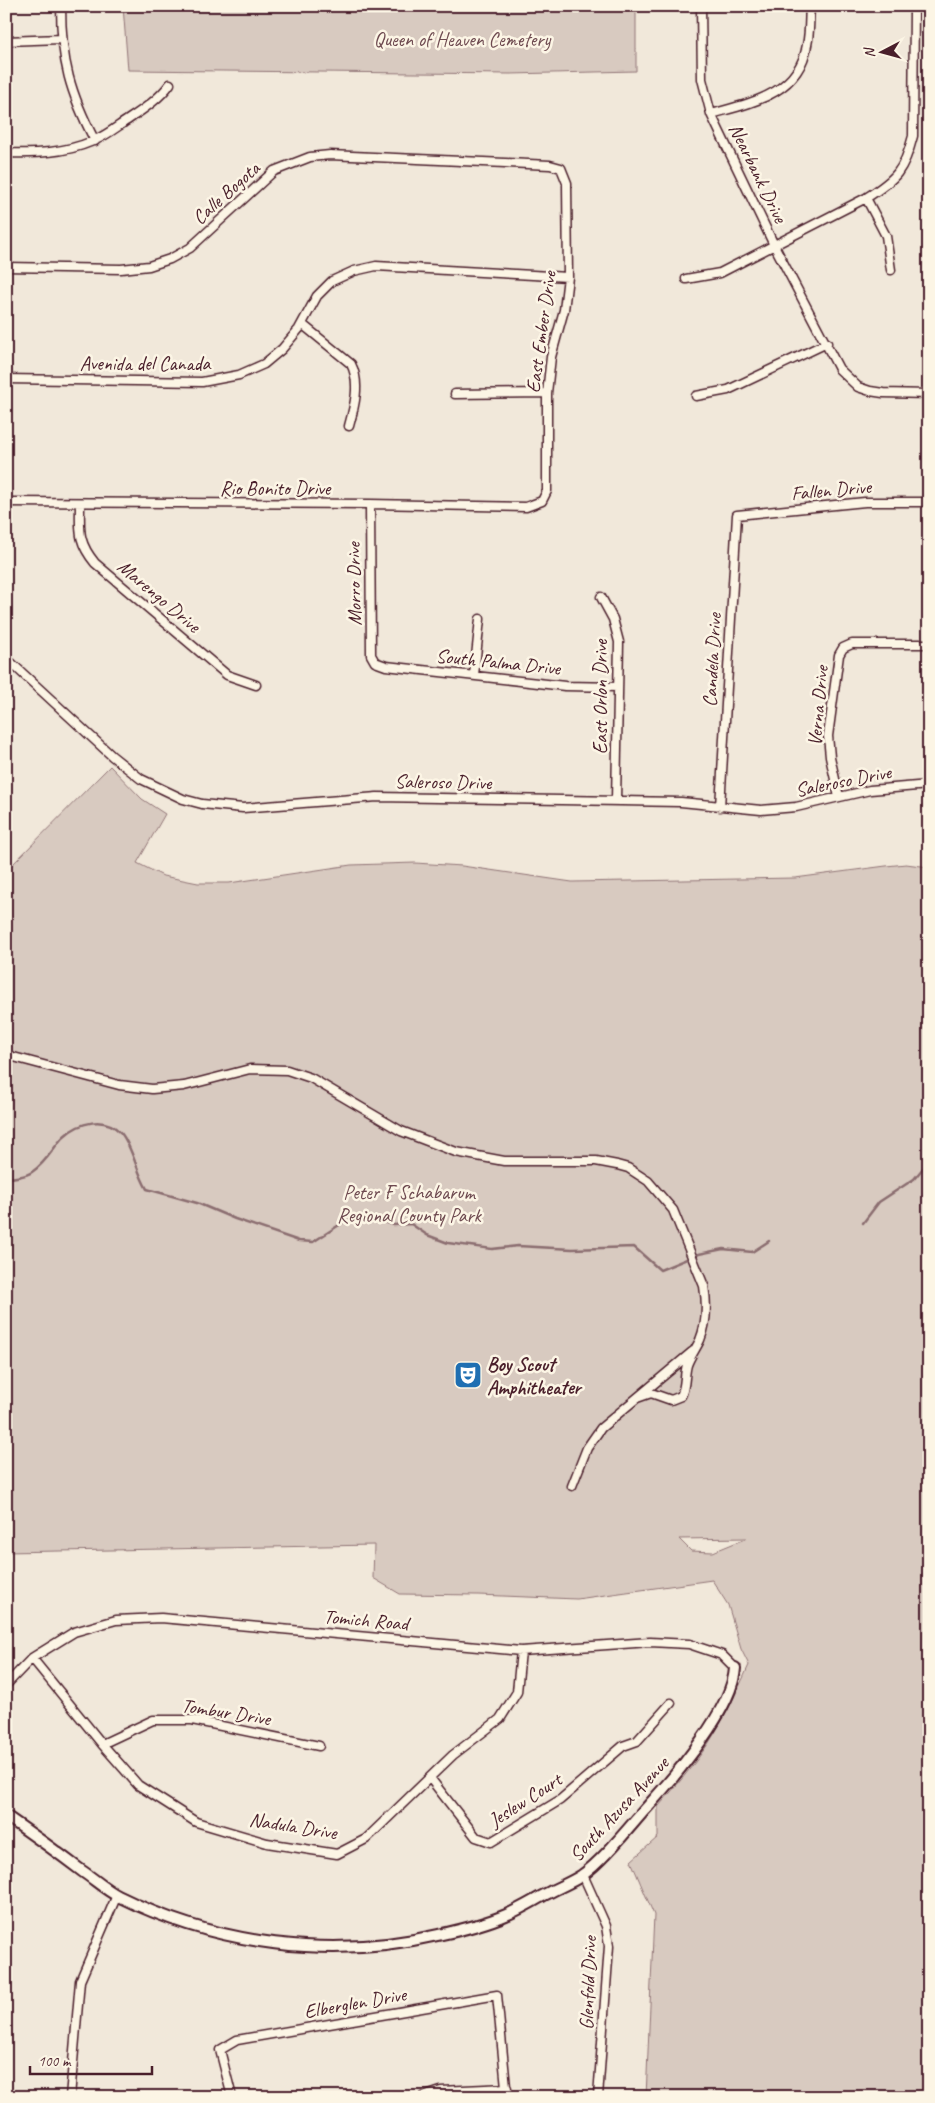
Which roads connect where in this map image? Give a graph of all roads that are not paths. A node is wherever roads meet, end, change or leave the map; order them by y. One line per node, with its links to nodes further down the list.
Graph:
1 (61, 6): 5 (street)
2 (701, 6): 8 (street, Nearbank Drive)
3 (810, 6): 8 (street)
4 (914, 6): 12 (street)
5 (61, 39): 6 (street); 9 (street)
6 (6, 41)
7 (170, 84): 9 (street)
8 (711, 114): 13 (street, Nearbank Drive)
9 (95, 141): 10 (street)
10 (6, 153)
11 (562, 168): 14 (street, Calle Bogota); 16 (street, East Ember Drive)
12 (866, 198): 13 (street); 15 (street)
13 (774, 245): 17 (street); 19 (street, Nearbank Drive)
14 (6, 267)
15 (891, 270)
16 (568, 277): 18 (street, Avenida del Canada); 22 (street, East Ember Drive)
17 (686, 279)
18 (302, 324): 20 (street, Avenida del Canada); 25 (street)
19 (826, 343): 23 (street, Nearbank Drive); 24 (street)
20 (6, 379)
21 (455, 394): 22 (street)
22 (547, 394): 26 (street, East Ember Drive)
23 (929, 394)
24 (696, 396)
25 (349, 426)
26 (542, 501): 30 (street, Rio Bonito Drive)
27 (6, 502): 29 (street, Rio Bonito Drive)
28 (929, 502): 31 (street, Fallen Drive)
29 (80, 503): 30 (street, Rio Bonito Drive); 38 (street, Marengo Drive)
30 (370, 504): 36 (street, Morro Drive)
31 (736, 515): 43 (street, Candela Drive)
32 (601, 597): 39 (street, East Orlon Drive)
33 (480, 619): 37 (street)
34 (929, 644): 41 (street, Verna Drive)
35 (6, 658): 42 (street, Saleroso Drive)
36 (375, 662): 37 (street, South Palma Drive)
37 (474, 675): 39 (street, South Palma Drive)
38 (256, 685)
39 (618, 687): 42 (street, East Orlon Drive)
40 (929, 785): 41 (street, Saleroso Drive)
41 (839, 797): 43 (street, Saleroso Drive)
42 (616, 801): 43 (street, Saleroso Drive)
43 (720, 807)
44 (6, 1055): 45 (street)
45 (695, 1349): 46 (street); 46 (street)
46 (637, 1398): 47 (street)
47 (572, 1486)
48 (521, 1651): 49 (street, Tomich Road); 50 (street, Tomich Road); 55 (street, Nadula Drive)
49 (32, 1658): 51 (street, Tomich Road); 53 (street, Nadula Drive)
50 (735, 1668): 57 (street, South Azusa Avenue)
51 (6, 1684)
52 (671, 1703): 55 (street, Jeslew Court)
53 (102, 1744): 54 (street, Tombur Drive); 55 (street, Nadula Drive)
54 (319, 1746)
55 (430, 1778)
56 (6, 1816): 58 (street, South Azusa Avenue)
57 (583, 1875): 58 (street, South Azusa Avenue); 63 (street, Glenfold Drive)
58 (117, 1895): 60 (street)
59 (507, 2092): 61 (street, Elberglen Drive); 62 (street)
60 (70, 2097)
61 (232, 2097)
62 (423, 2097)
63 (598, 2097)

